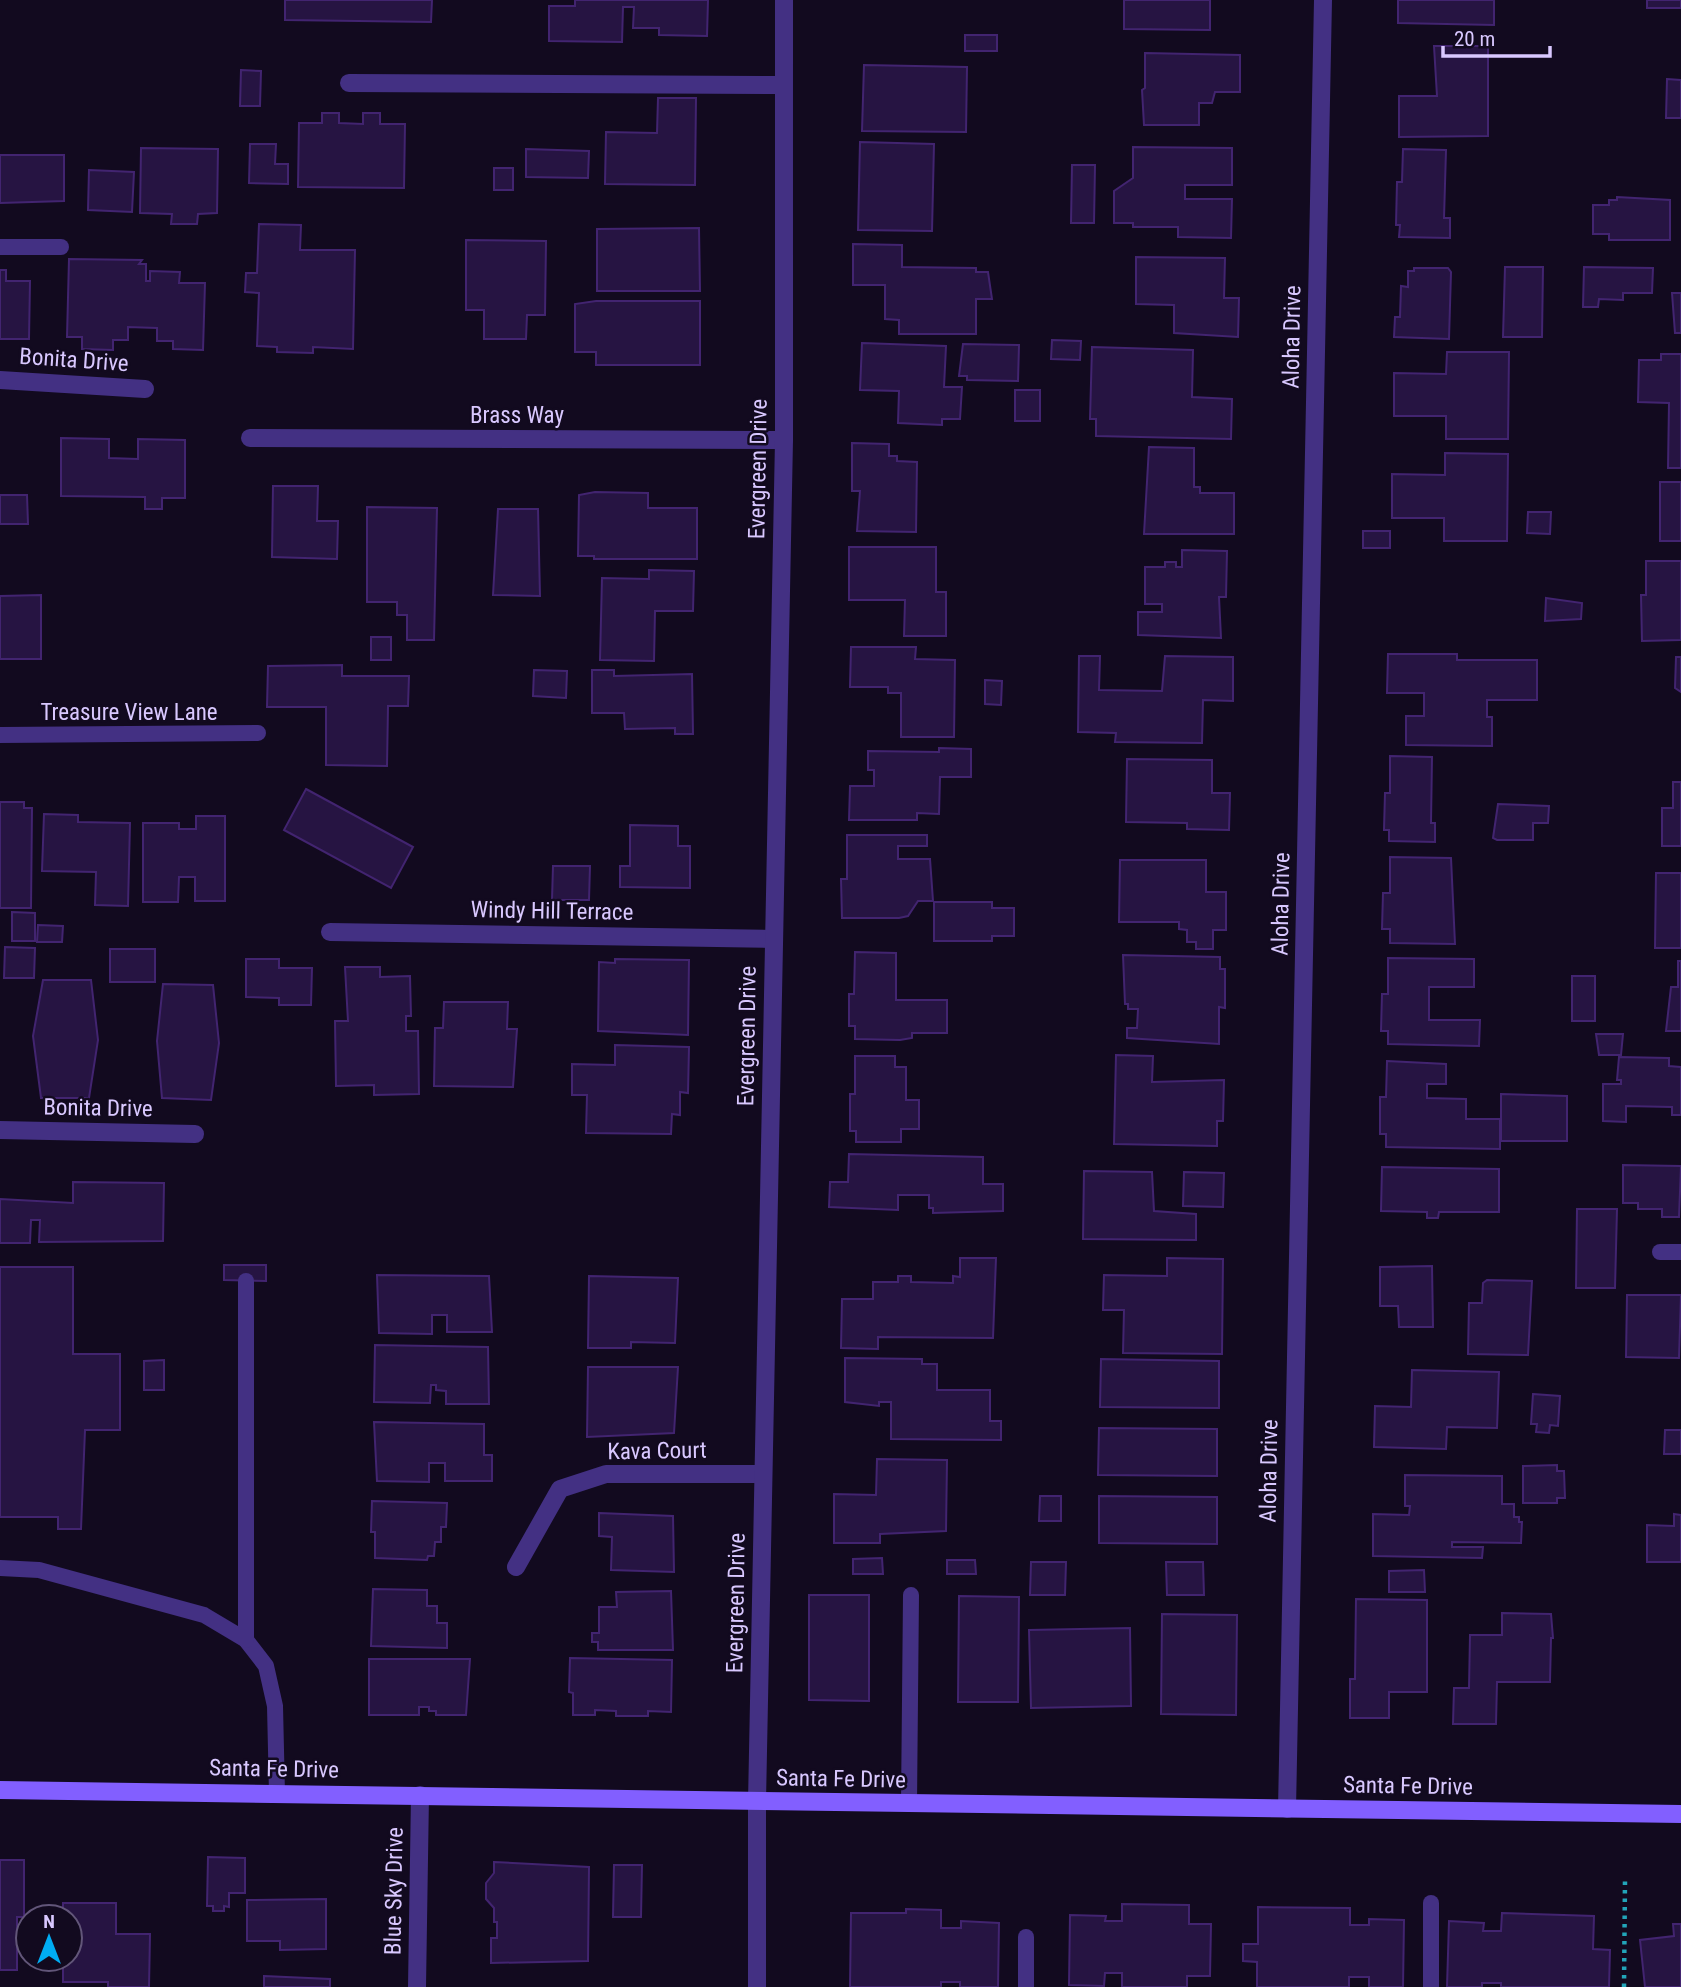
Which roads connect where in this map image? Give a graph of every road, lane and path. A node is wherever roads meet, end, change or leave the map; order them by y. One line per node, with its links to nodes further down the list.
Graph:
1 (784, 0): 4 (street, Evergreen Drive)
2 (1323, 0): 30 (street, Aloha Drive)
3 (349, 83): 4 (street)
4 (783, 85): 10 (street, Evergreen Drive)
5 (0, 247): 6 (lane)
6 (61, 247)
7 (0, 380): 8 (street, Bonita Drive)
8 (145, 389)
9 (250, 438): 10 (street, Brass Way)
10 (784, 440): 14 (street, Evergreen Drive)
11 (258, 733): 12 (lane, Treasure View Lane)
12 (0, 735)
13 (330, 932): 14 (street, Windy Hill Terrace)
14 (773, 939): 20 (street, Evergreen Drive)
15 (0, 1130): 16 (street, Bonita Drive)
16 (195, 1134)
17 (1660, 1252): 18 (lane)
18 (1681, 1252)
19 (246, 1281): 24 (lane)
20 (763, 1474): 21 (street, Kava Court); 28 (street, Evergreen Drive)
21 (516, 1567)
22 (0, 1568): 24 (lane)
23 (911, 1594): 29 (lane)
24 (246, 1640): 26 (lane)
25 (0, 1790): 26 (main road, Santa Fe Drive)
26 (276, 1794): 27 (main road, Santa Fe Drive)
27 (421, 1795): 28 (main road, Santa Fe Drive); 35 (street, Blue Sky Drive)
28 (757, 1802): 29 (main road, Santa Fe Drive); 36 (street, Evergreen Drive)
29 (909, 1804): 30 (main road, Santa Fe Drive)
30 (1287, 1809): 31 (main road, Santa Fe Drive)
31 (1681, 1814)
32 (1625, 1880): 39 (path)
33 (1431, 1903): 38 (lane)
34 (1026, 1937): 37 (lane)
35 (417, 1987)
36 (757, 1987)
37 (1026, 1987)
38 (1431, 1987)
39 (1624, 1987)

